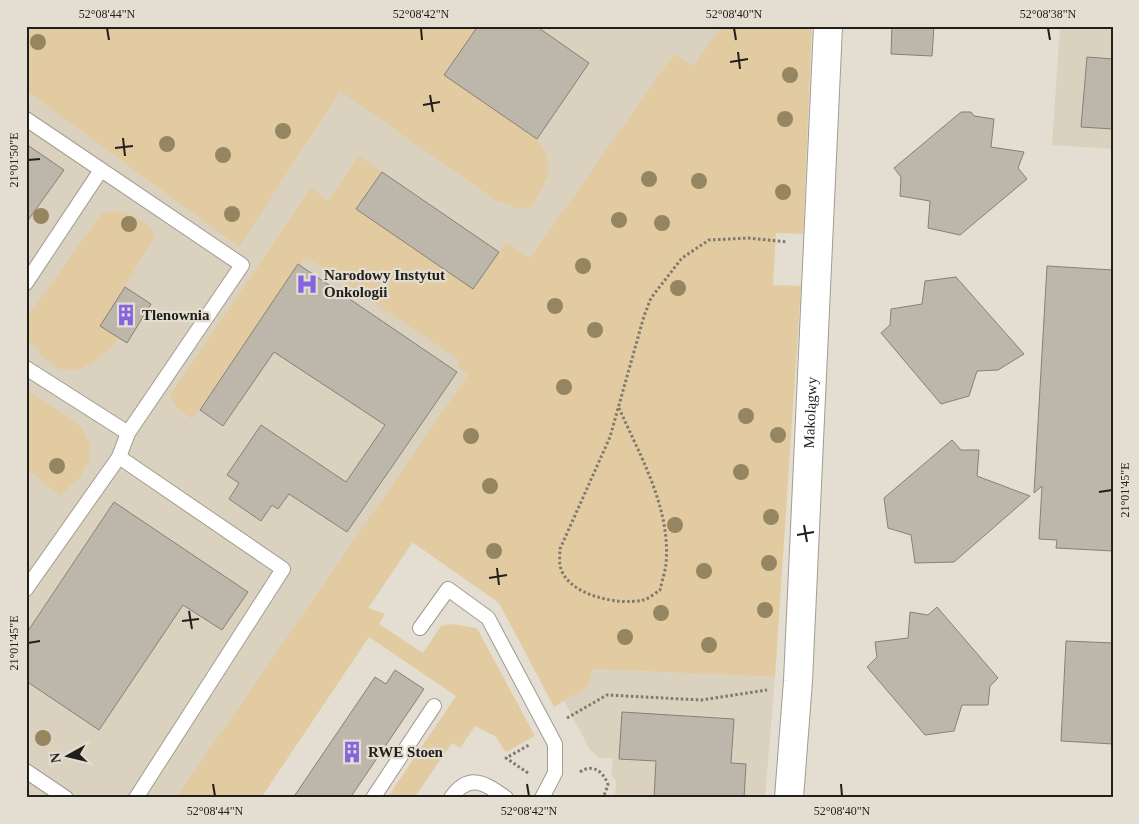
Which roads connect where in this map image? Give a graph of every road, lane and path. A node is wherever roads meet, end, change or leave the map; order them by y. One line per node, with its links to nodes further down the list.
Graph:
1 (828, 26): 4 (street, Makolągwy)
2 (26, 119): 3 (lane)
3 (101, 170): 5 (lane); 8 (lane)
4 (818, 245): 7 (path); 12 (street, Makolągwy)
5 (26, 283)
6 (26, 368): 8 (lane)
7 (619, 408): 7 (path)
8 (128, 433): 9 (lane)
9 (119, 457): 10 (lane); 20 (lane)
10 (26, 589)
11 (420, 628): 15 (lane)
12 (798, 681): 14 (path); 25 (street, Makolągwy)
13 (434, 706): 21 (lane)
14 (567, 718)
15 (549, 733): 18 (lane); 18 (path)
16 (26, 772): 19 (lane)
17 (577, 774): 24 (path)
18 (545, 792)
19 (66, 798)
20 (136, 798)
21 (373, 798)
22 (451, 798): 23 (lane)
23 (506, 798)
24 (603, 798)
25 (789, 798)

